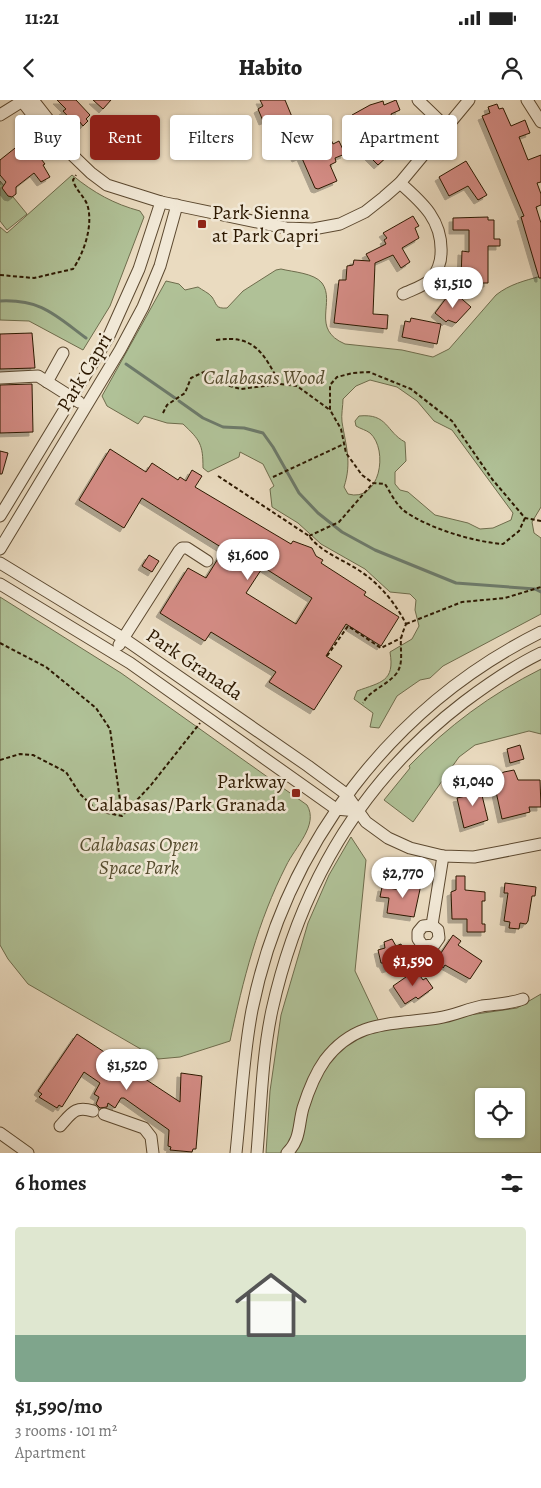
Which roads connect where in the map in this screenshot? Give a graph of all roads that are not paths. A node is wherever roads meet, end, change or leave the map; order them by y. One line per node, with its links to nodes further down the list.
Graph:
1 (25, 100): 5 (street); 11 (street)
2 (418, 100): 6 (street)
3 (469, 100): 7 (street)
4 (527, 100): 8 (street)
5 (0, 115)
6 (434, 115)
7 (456, 115)
8 (541, 122)
9 (419, 160): 10 (street)
10 (400, 183): 12 (street); 13 (street)
11 (161, 202): 12 (street); 17 (street, Park Capri)
12 (177, 205): 18 (street, Park Capri)
13 (403, 294)
14 (63, 353): 16 (street)
15 (0, 378): 16 (street)
16 (47, 382): 17 (street)
17 (73, 398): 18 (street); 19 (street, Park Capri)
18 (85, 406): 20 (street, Park Capri)
19 (0, 516)
20 (0, 549)
21 (207, 561): 25 (street)
22 (0, 563): 25 (street, Park Granada)
23 (0, 584): 26 (street, Park Granada)
24 (541, 632): 28 (street)
25 (123, 638): 26 (street); 28 (street, Park Granada)
26 (114, 652): 29 (street, Park Granada)
27 (541, 653): 30 (street)
28 (346, 794): 29 (street); 30 (street, Park Granada)
29 (336, 809): 30 (street, Park Granada); 39 (street)
30 (356, 811): 32 (street, Park Granada); 40 (street)
31 (541, 844): 32 (street, Park Granada)
32 (443, 856): 33 (street)
33 (432, 925)
34 (523, 999): 41 (street)
35 (60, 1126): 38 (street)
36 (0, 1133): 37 (street)
37 (28, 1153)
38 (153, 1153)
39 (236, 1153)
40 (258, 1153)
41 (287, 1153)

